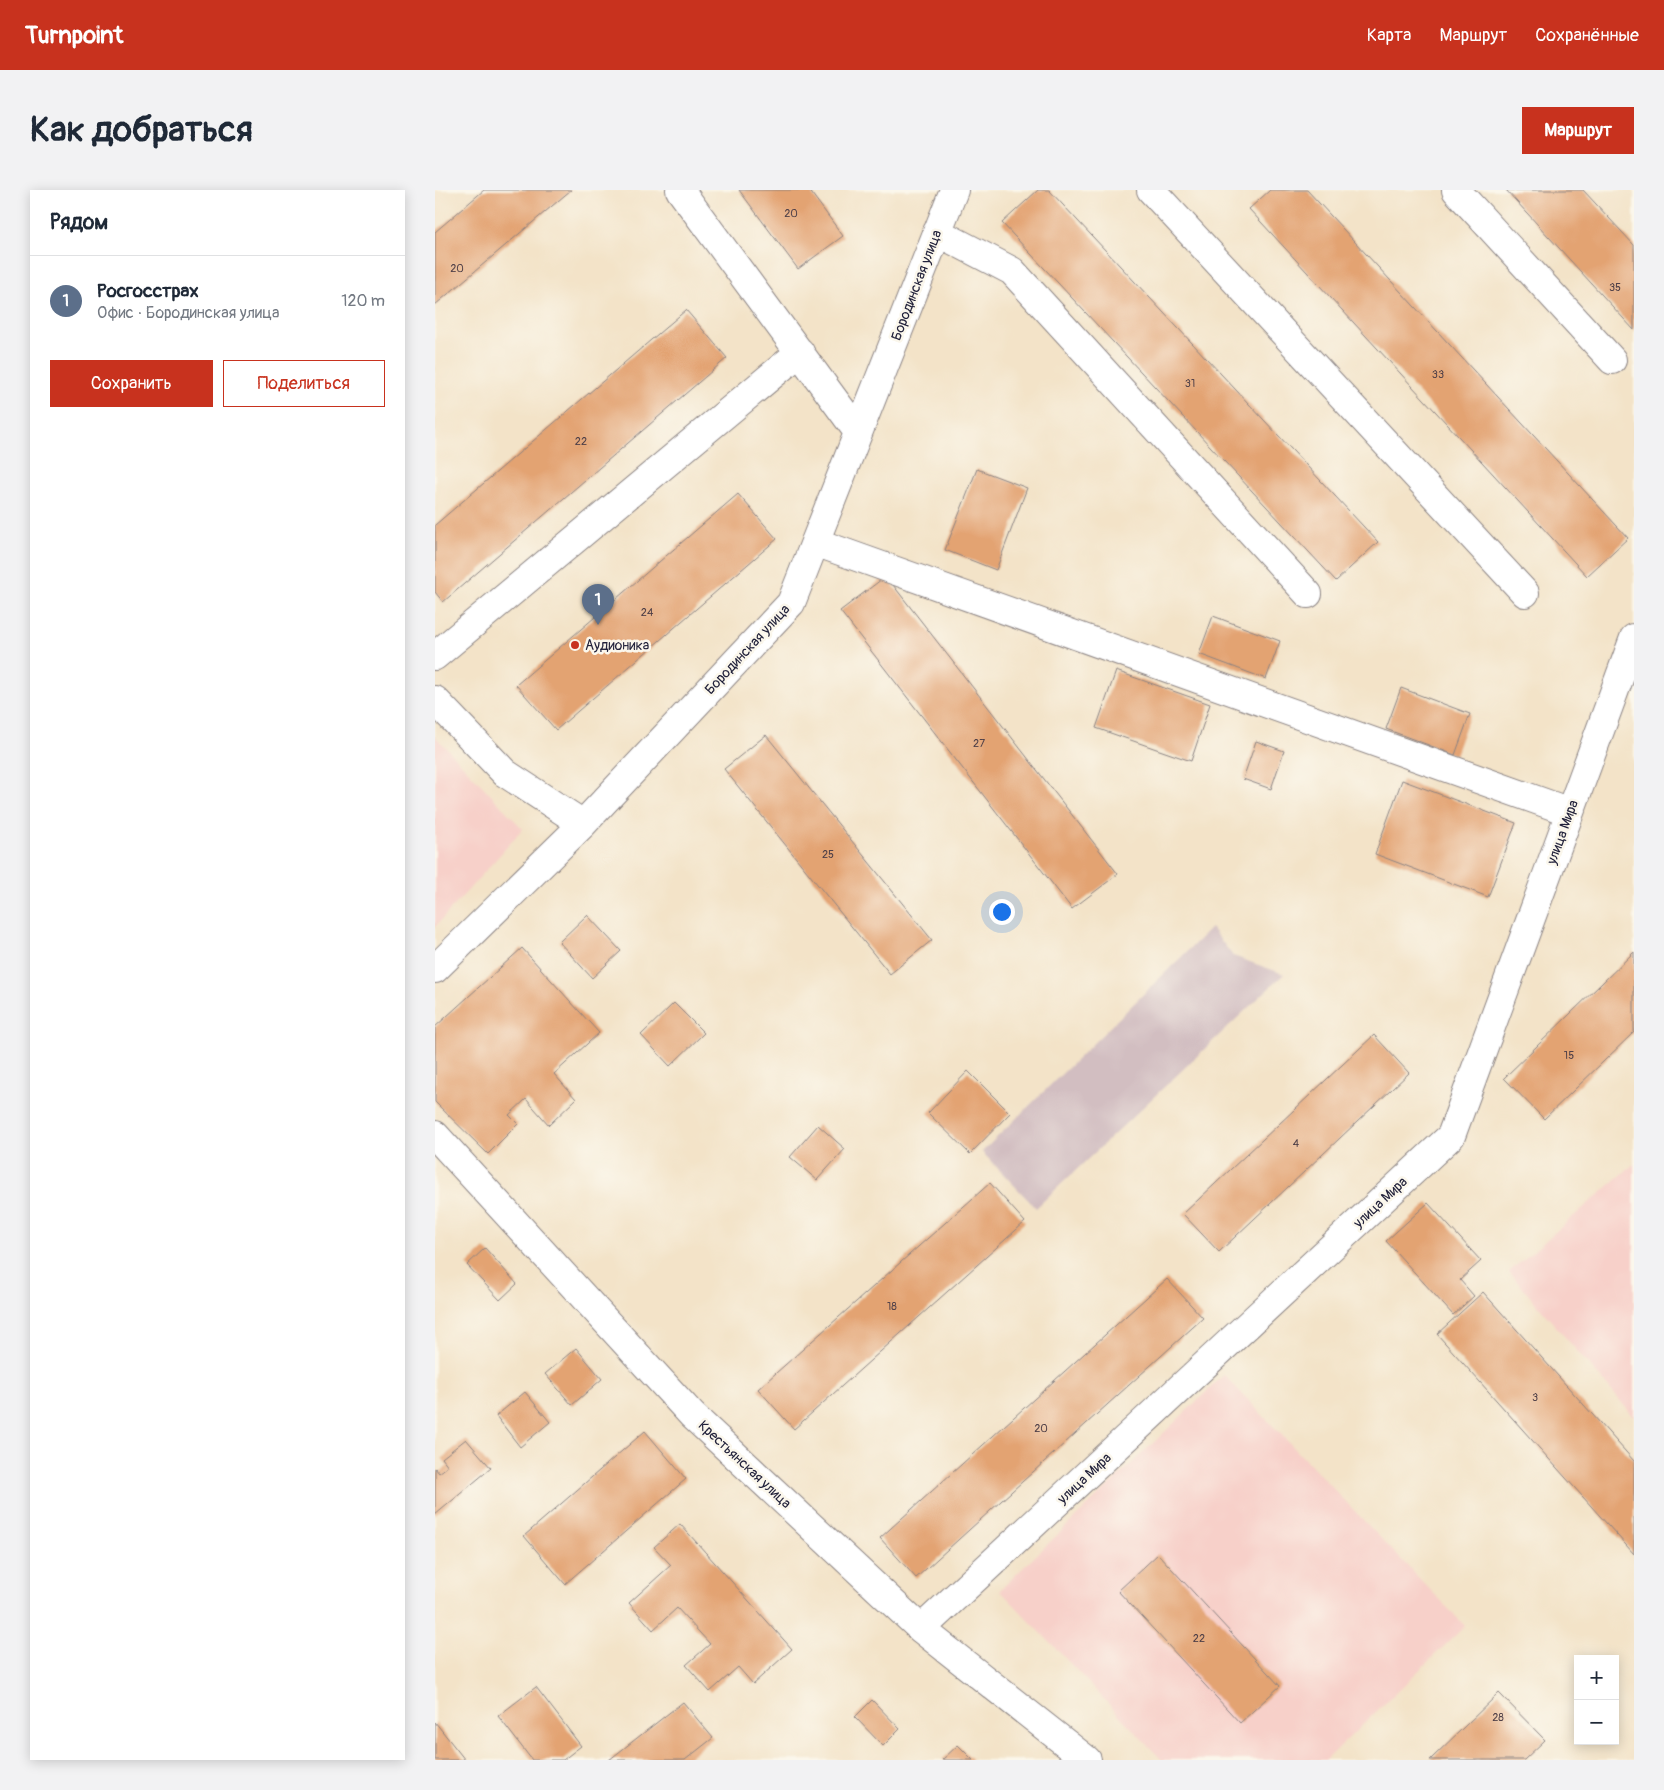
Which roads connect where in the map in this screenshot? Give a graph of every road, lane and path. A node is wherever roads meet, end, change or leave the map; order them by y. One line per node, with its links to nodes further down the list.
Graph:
1 (680, 190): 6 (street)
2 (953, 190): 5 (street, Бородинская улица)
3 (1152, 190): 10 (street)
4 (1456, 190): 7 (street)
5 (937, 232): 8 (street, Бородинская улица); 11 (street)
6 (800, 352): 8 (street); 13 (street)
7 (1612, 360)
8 (859, 432): 9 (street, Бородинская улица)
9 (815, 542): 15 (street); 16 (street, Бородинская улица)
10 (1525, 593)
11 (1308, 594)
12 (1634, 638): 15 (street, улица Мира)
13 (435, 656)
14 (435, 700): 16 (street)
15 (1570, 812): 19 (street, улица Мира)
16 (583, 824): 17 (street, Бородинская улица)
17 (435, 969)
18 (435, 1135): 19 (street, Крестьянская улица)
19 (921, 1629): 20 (street, Крестьянская улица)
20 (1087, 1760)

